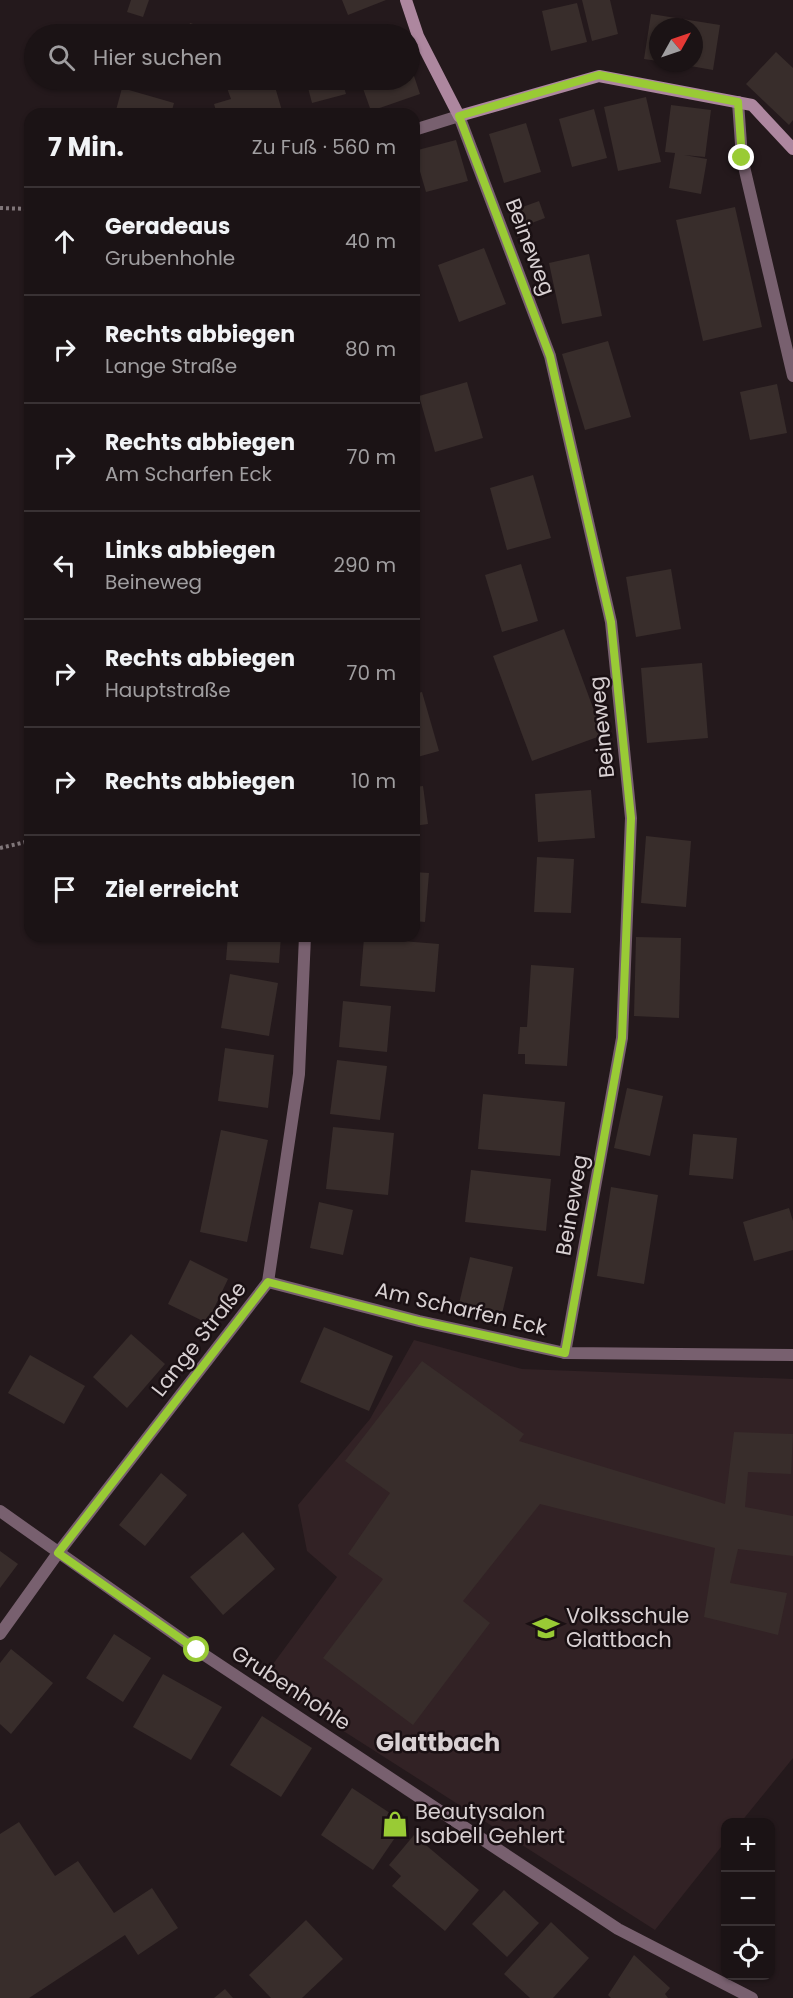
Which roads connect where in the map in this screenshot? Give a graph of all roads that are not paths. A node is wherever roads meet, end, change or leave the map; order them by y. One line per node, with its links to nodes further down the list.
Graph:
1 (406, 0): 2 (street)
2 (414, 24)
3 (420, 40): 5 (street)
4 (738, 102): 5 (street); 7 (street); 8 (street)
5 (459, 116): 6 (street); 11 (street, Beineweg)
6 (420, 128)
7 (793, 149)
8 (793, 376)
9 (305, 942): 10 (street, Lange Straße)
10 (268, 1282): 11 (street, Am Scharfen Eck); 14 (street, Lange Straße)
11 (565, 1353): 12 (street, Am Scharfen Eck)
12 (793, 1355)
13 (0, 1511): 14 (street)
14 (58, 1553): 15 (street, Lange Straße); 16 (street, Grubenhohle)
15 (0, 1634)
16 (752, 1998)

